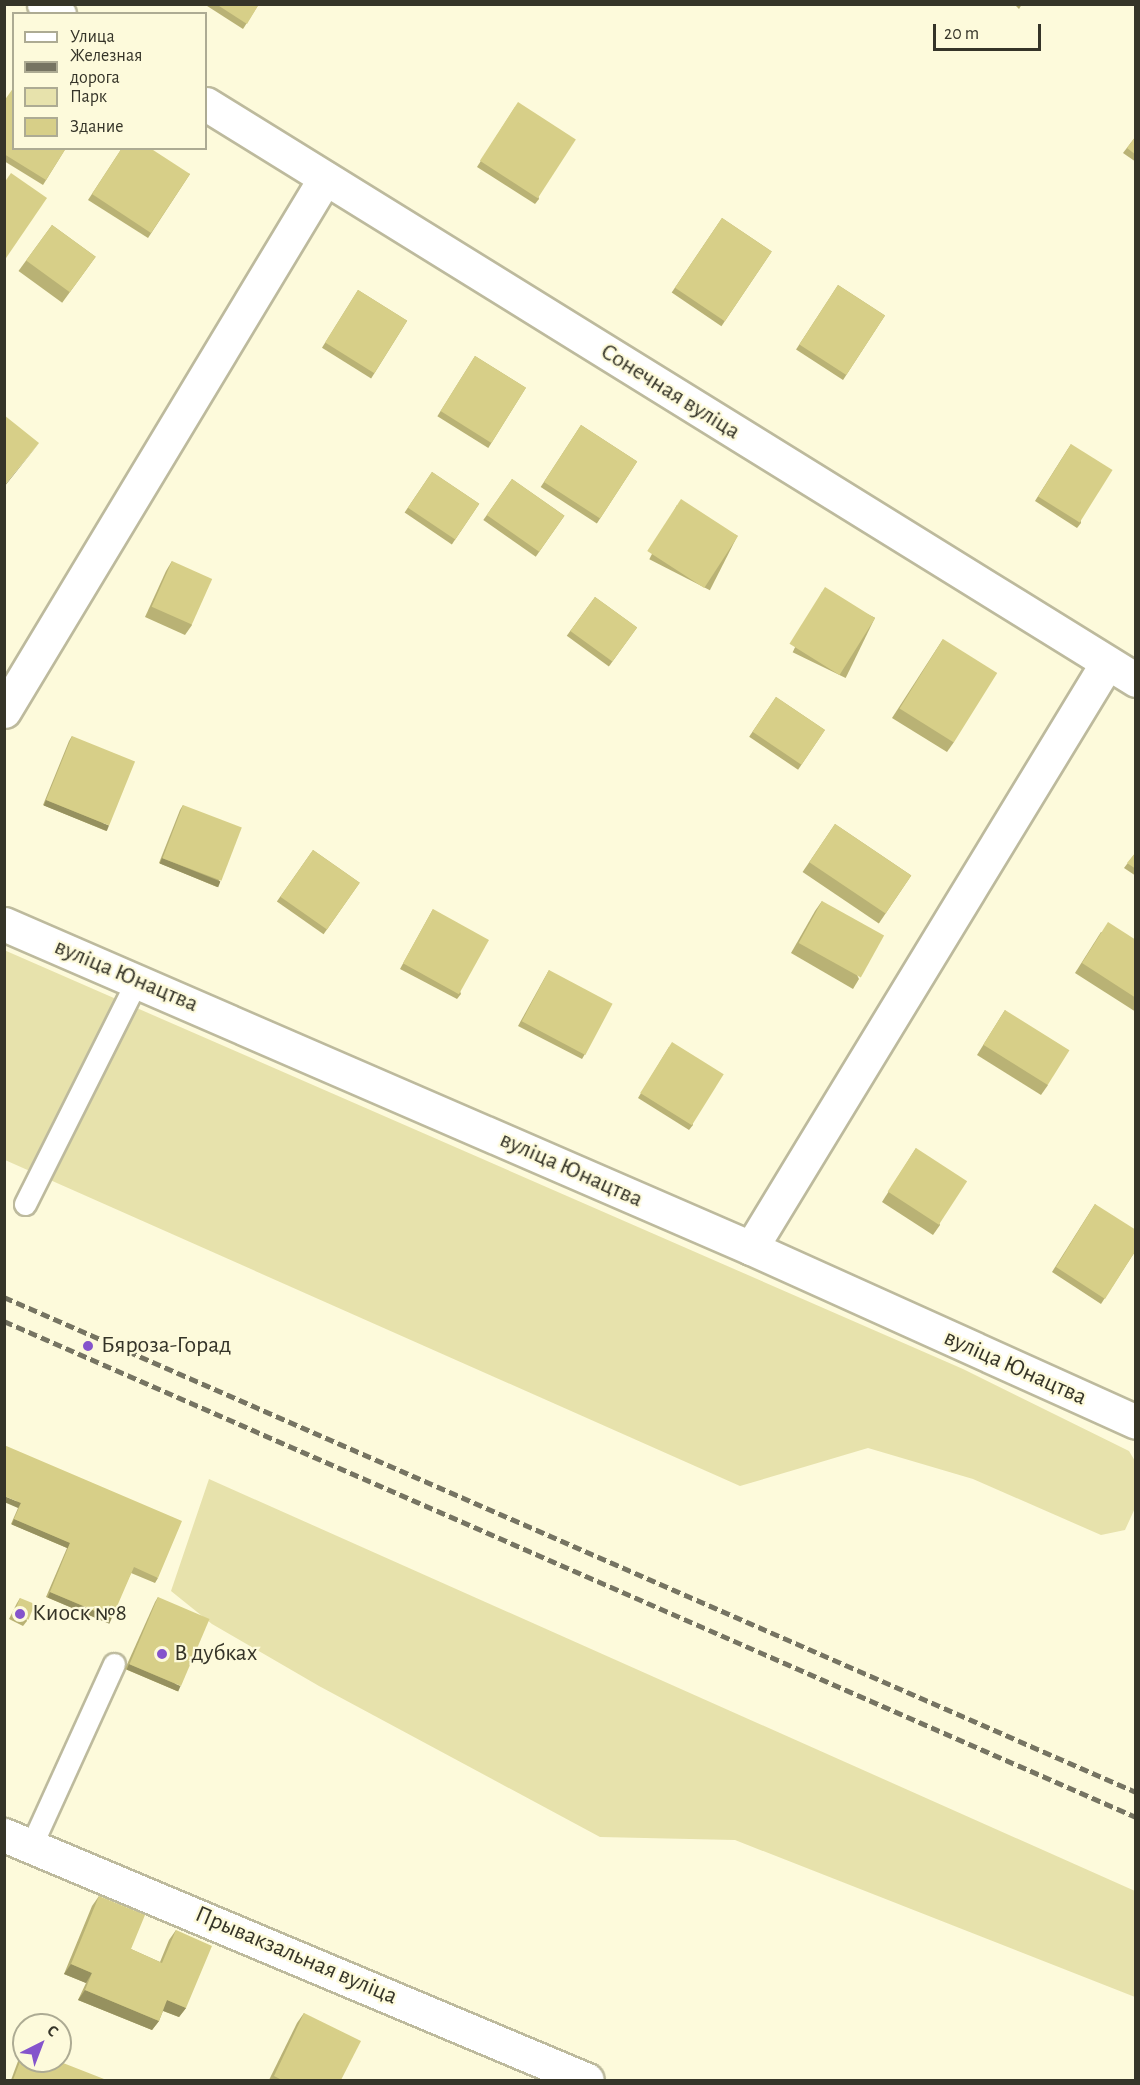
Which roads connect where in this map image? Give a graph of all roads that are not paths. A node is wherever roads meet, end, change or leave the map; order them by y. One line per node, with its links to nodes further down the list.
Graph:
1 (207, 105): 2 (street, Сонечная вуліца)
2 (325, 178): 3 (street, Сонечная вуліца); 5 (street)
3 (1107, 663): 4 (street, Сонечная вуліца); 9 (street)
4 (1136, 680)
5 (4, 711)
6 (4, 924): 7 (street, вуліца Юнацтва)
7 (137, 980): 8 (lane); 9 (street, вуліца Юнацтва)
8 (25, 1204)
9 (751, 1248): 10 (street, вуліца Юнацтва)
10 (1136, 1422)
11 (114, 1664): 12 (lane)
12 (18, 1840): 13 (street, Прывакзальная вуліца)
13 (587, 2080)

